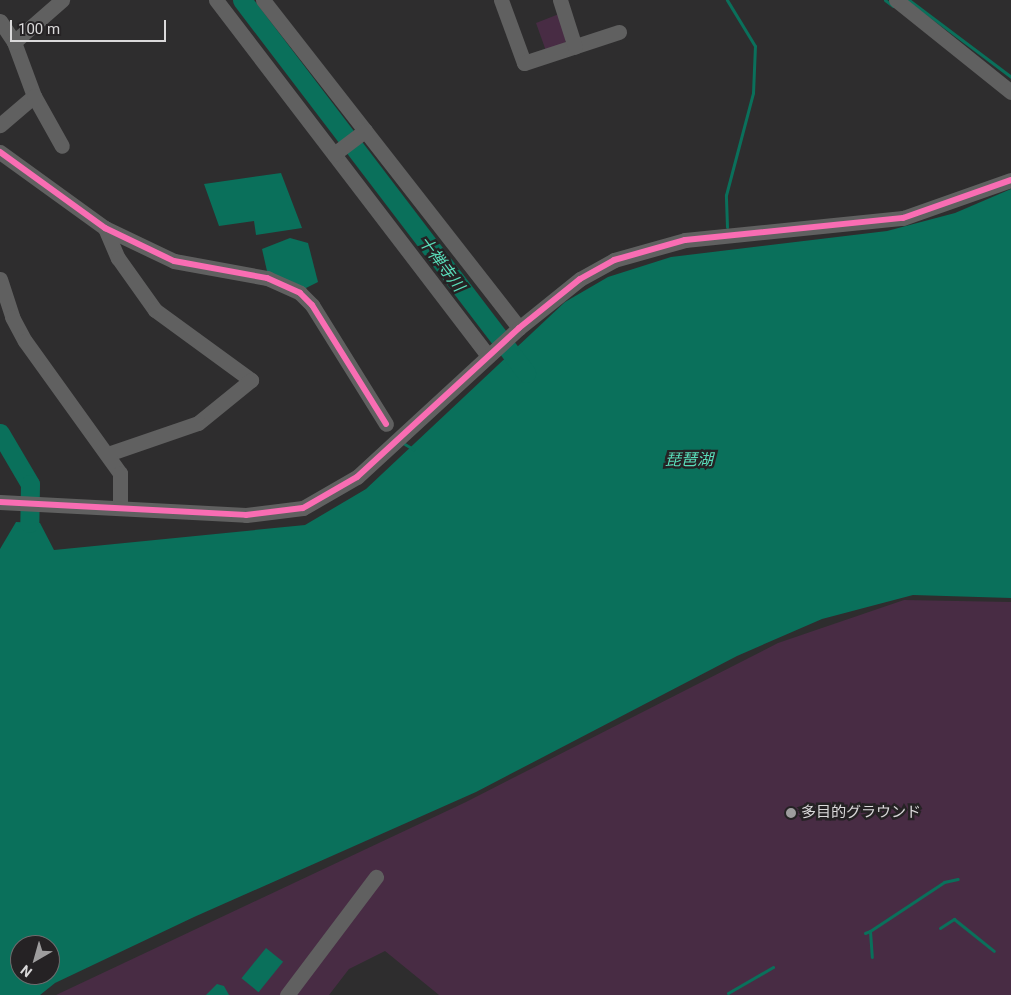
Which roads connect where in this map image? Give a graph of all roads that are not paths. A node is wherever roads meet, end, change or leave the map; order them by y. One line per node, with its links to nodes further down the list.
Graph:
1 (62, 0): 9 (street)
2 (216, 0): 17 (street)
3 (263, 0): 14 (street)
4 (501, 0): 10 (street)
5 (560, 0): 10 (street)
6 (896, 0): 11 (street)
7 (0, 21): 9 (street)
8 (618, 32): 10 (street)
9 (14, 42): 12 (street)
10 (575, 47)
11 (1011, 92)
12 (34, 96): 13 (street); 15 (street)
13 (0, 125)
14 (362, 133): 17 (street); 21 (street)
15 (62, 146)
16 (0, 152): 19 (street)
17 (336, 153): 22 (street)
18 (1011, 180): 21 (street)
19 (105, 228): 23 (street); 24 (street)
20 (0, 279): 24 (street)
21 (517, 330): 22 (street)
22 (490, 355): 26 (street)
23 (386, 424)
24 (108, 454): 26 (street)
25 (0, 502): 26 (street)
26 (120, 507)
27 (376, 877): 28 (street)
28 (287, 995)

